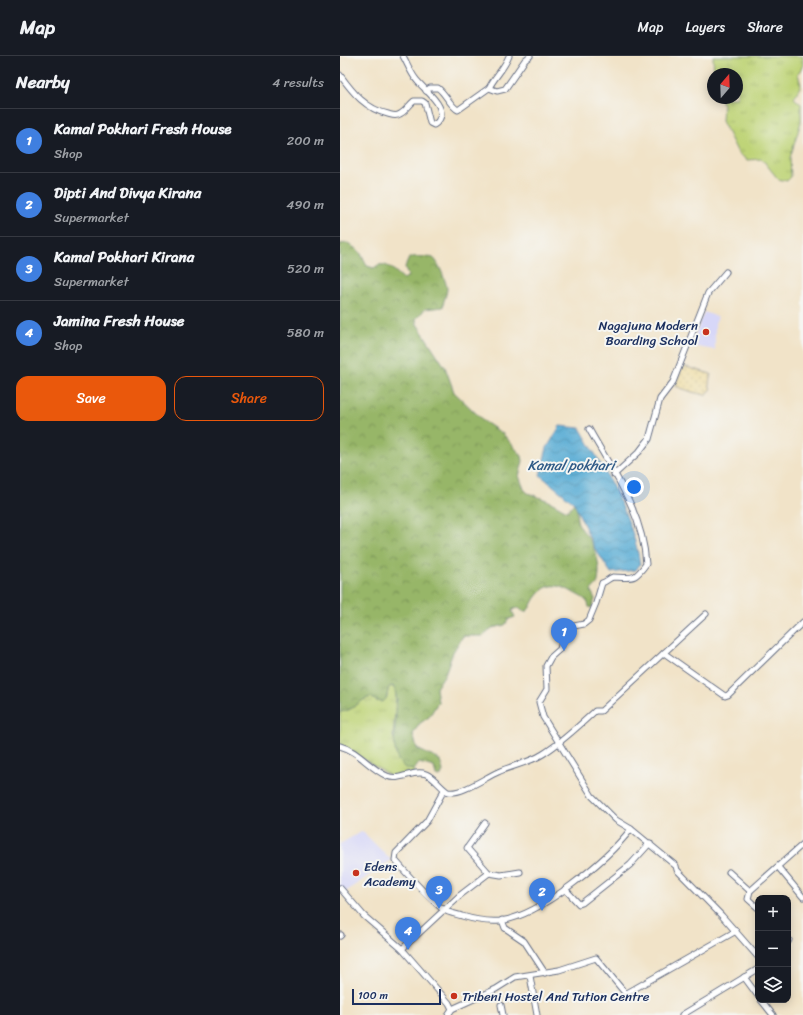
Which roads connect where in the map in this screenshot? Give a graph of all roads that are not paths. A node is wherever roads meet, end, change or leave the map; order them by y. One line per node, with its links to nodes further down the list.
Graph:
1 (403, 56): 6 (street)
2 (509, 56): 5 (street)
3 (530, 56): 5 (street)
4 (340, 75): 6 (street)
5 (489, 88): 6 (street)
6 (426, 91)
7 (726, 272): 9 (street)
8 (588, 429): 9 (street)
9 (614, 475): 13 (street)
10 (706, 614): 12 (street)
11 (803, 622): 12 (street)
12 (664, 653): 13 (street)
13 (558, 742): 15 (street); 17 (street)
14 (340, 746): 15 (street)
15 (444, 790): 29 (street)
16 (485, 822): 23 (street)
17 (631, 829): 18 (street); 25 (street)
18 (650, 844): 25 (street); 31 (street)
19 (803, 844): 20 (street)
20 (778, 867): 26 (street); 27 (street)
21 (520, 872): 23 (street)
22 (729, 872): 26 (street)
23 (489, 873): 29 (street)
24 (340, 888): 32 (street)
25 (565, 889): 30 (street)
26 (750, 891): 28 (street)
27 (803, 897)
28 (755, 905)
29 (445, 910): 30 (street); 32 (street)
30 (502, 920): 35 (street)
31 (736, 931): 33 (street); 35 (street)
32 (402, 949): 41 (street)
33 (755, 953)
34 (755, 971): 37 (street)
35 (545, 973): 36 (street)
36 (530, 976): 41 (street); 44 (street)
37 (744, 977): 38 (street); 45 (street)
38 (755, 992)
39 (763, 1003): 46 (street)
40 (501, 1005): 43 (street)
41 (452, 1009): 42 (street)
42 (448, 1015)
43 (503, 1015)
44 (537, 1015)
45 (682, 1015)
46 (773, 1015)

